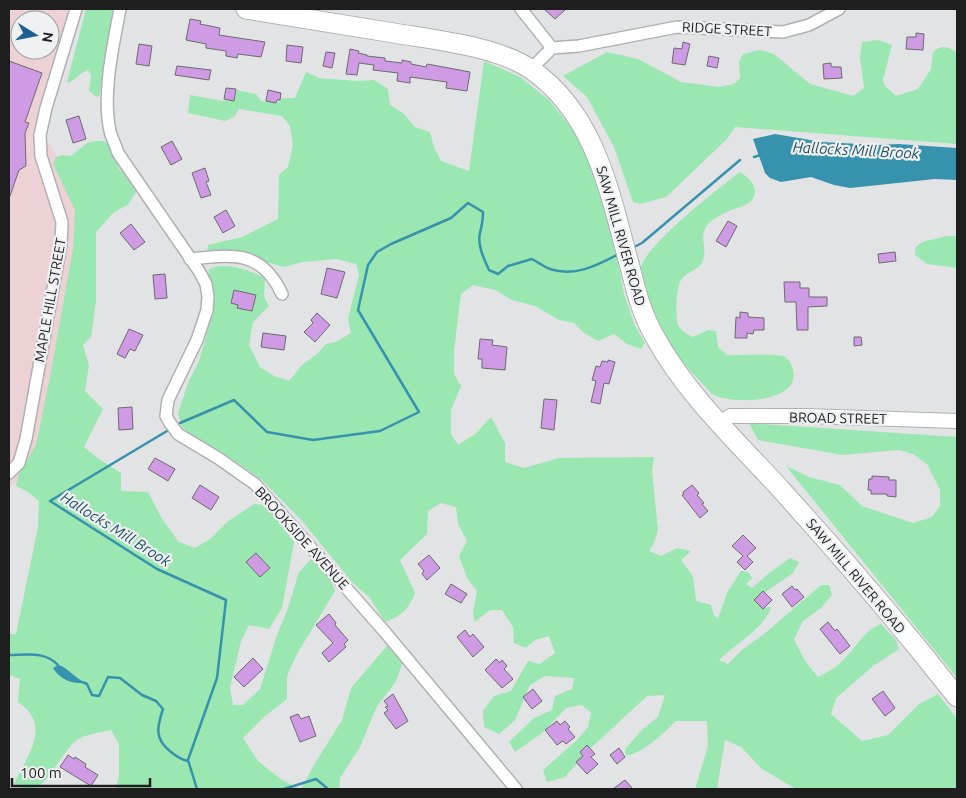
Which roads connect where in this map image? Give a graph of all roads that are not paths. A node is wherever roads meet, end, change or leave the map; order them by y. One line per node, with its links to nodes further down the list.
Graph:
1 (76, 9): 12 (street, MAPLE HILL STREET)
2 (120, 9): 8 (street, BROOKSIDE AVENUE)
3 (246, 9): 7 (highway, SAW MILL RIVER ROAD)
4 (521, 9): 6 (street)
5 (839, 9): 6 (street, RIDGE STREET)
6 (552, 48): 7 (street)
7 (530, 69): 11 (highway, SAW MILL RIVER ROAD)
8 (190, 259): 9 (street); 14 (street, BROOKSIDE AVENUE)
9 (282, 294)
10 (957, 420): 11 (street, BROAD STREET)
11 (720, 424): 13 (highway, SAW MILL RIVER ROAD)
12 (9, 473)
13 (957, 697)
14 (516, 789)

